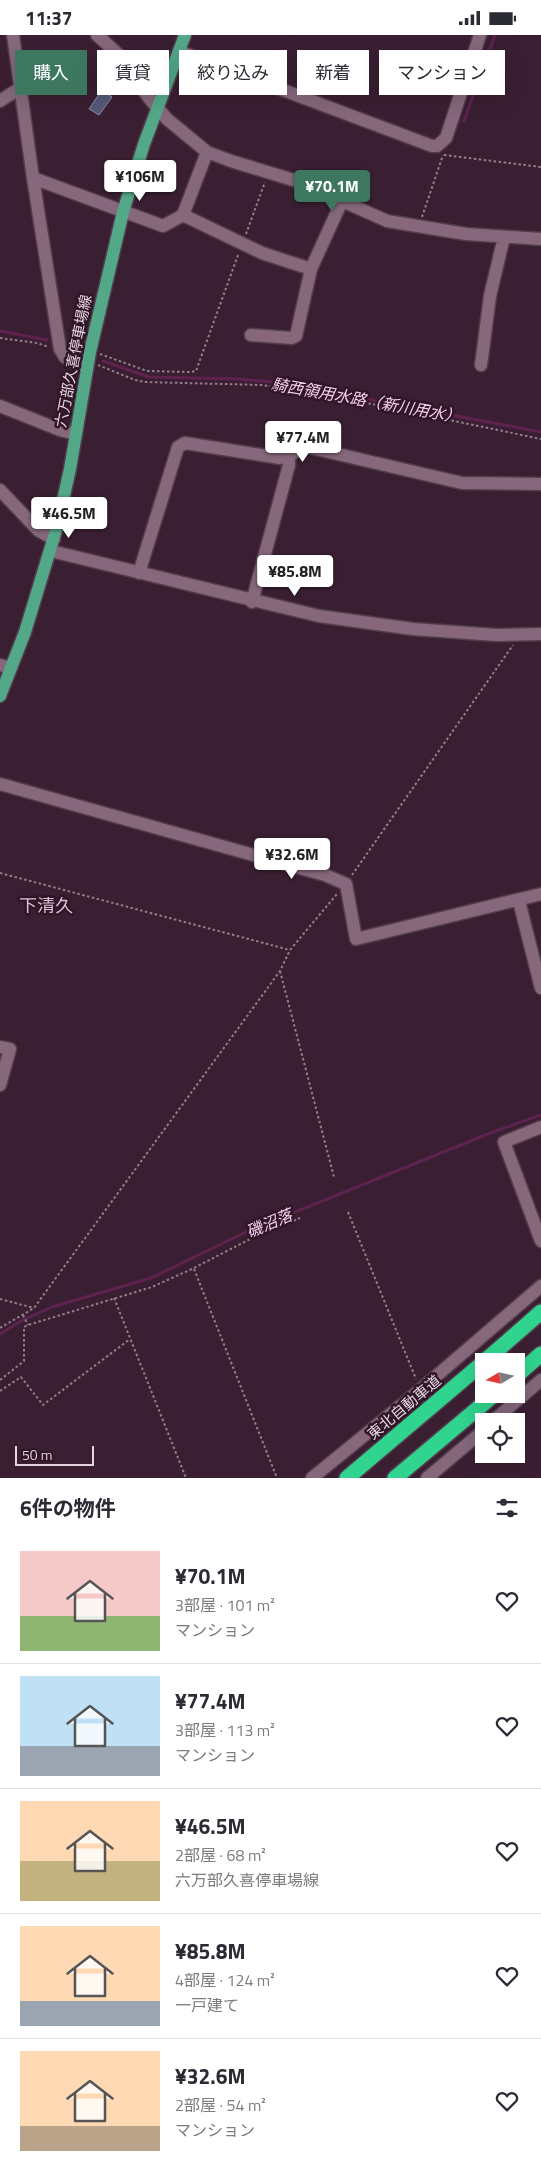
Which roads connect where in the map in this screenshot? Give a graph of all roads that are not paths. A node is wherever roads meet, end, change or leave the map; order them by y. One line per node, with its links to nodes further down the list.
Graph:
1 (13, 35): 5 (street)
2 (97, 35): 12 (street)
3 (185, 35): 6 (main road, 六万部久喜停車場線)
4 (480, 35): 9 (street)
5 (15, 50)
6 (179, 50)
7 (179, 51): 12 (main road, 六万部久喜停車場線)
8 (15, 91): 11 (street)
9 (287, 92)
10 (21, 95): 14 (street)
11 (0, 101)
12 (157, 106): 13 (street); 16 (main road, 六万部久喜停車場線)
13 (207, 152): 15 (street); 17 (street)
14 (33, 178): 16 (street); 23 (street)
15 (342, 201): 18 (street); 20 (street)
16 (123, 212): 17 (street); 23 (main road, 六万部久喜停車場線)
17 (182, 215): 20 (street)
18 (504, 237): 19 (street); 22 (street)
19 (541, 239)
20 (311, 269): 21 (street)
21 (251, 335)
22 (482, 365)
23 (92, 366): 25 (main road, 六万部久喜停車場線)
24 (0, 406): 25 (street)
25 (76, 434): 29 (main road, 六万部久喜停車場線)
26 (289, 457): 27 (street); 30 (street); 31 (street)
27 (541, 484)
28 (0, 490): 29 (street)
29 (52, 545): 30 (street); 33 (main road, 六万部久喜停車場線)
30 (138, 573): 31 (street)
31 (252, 601): 32 (street)
32 (541, 634)
33 (5, 667): 34 (main road, 六万部久喜停車場線)
34 (0, 696)
35 (0, 784): 37 (street)
36 (541, 894): 37 (street)
37 (519, 901): 38 (street)
38 (541, 988)
39 (0, 1047): 40 (street)
40 (0, 1085)
41 (541, 1127): 42 (street)
42 (541, 1241)
43 (541, 1286): 53 (street)
44 (541, 1312): 45 (highway, 東北自動車道)
45 (494, 1353)
46 (541, 1354): 47 (highway)
47 (525, 1368)
48 (475, 1370): 54 (highway, 東北自動車道)
49 (541, 1380): 51 (street)
50 (484, 1403): 55 (highway)
51 (503, 1413)
52 (475, 1438): 56 (street)
53 (312, 1478)
54 (346, 1478)
55 (395, 1478)
56 (427, 1478)

